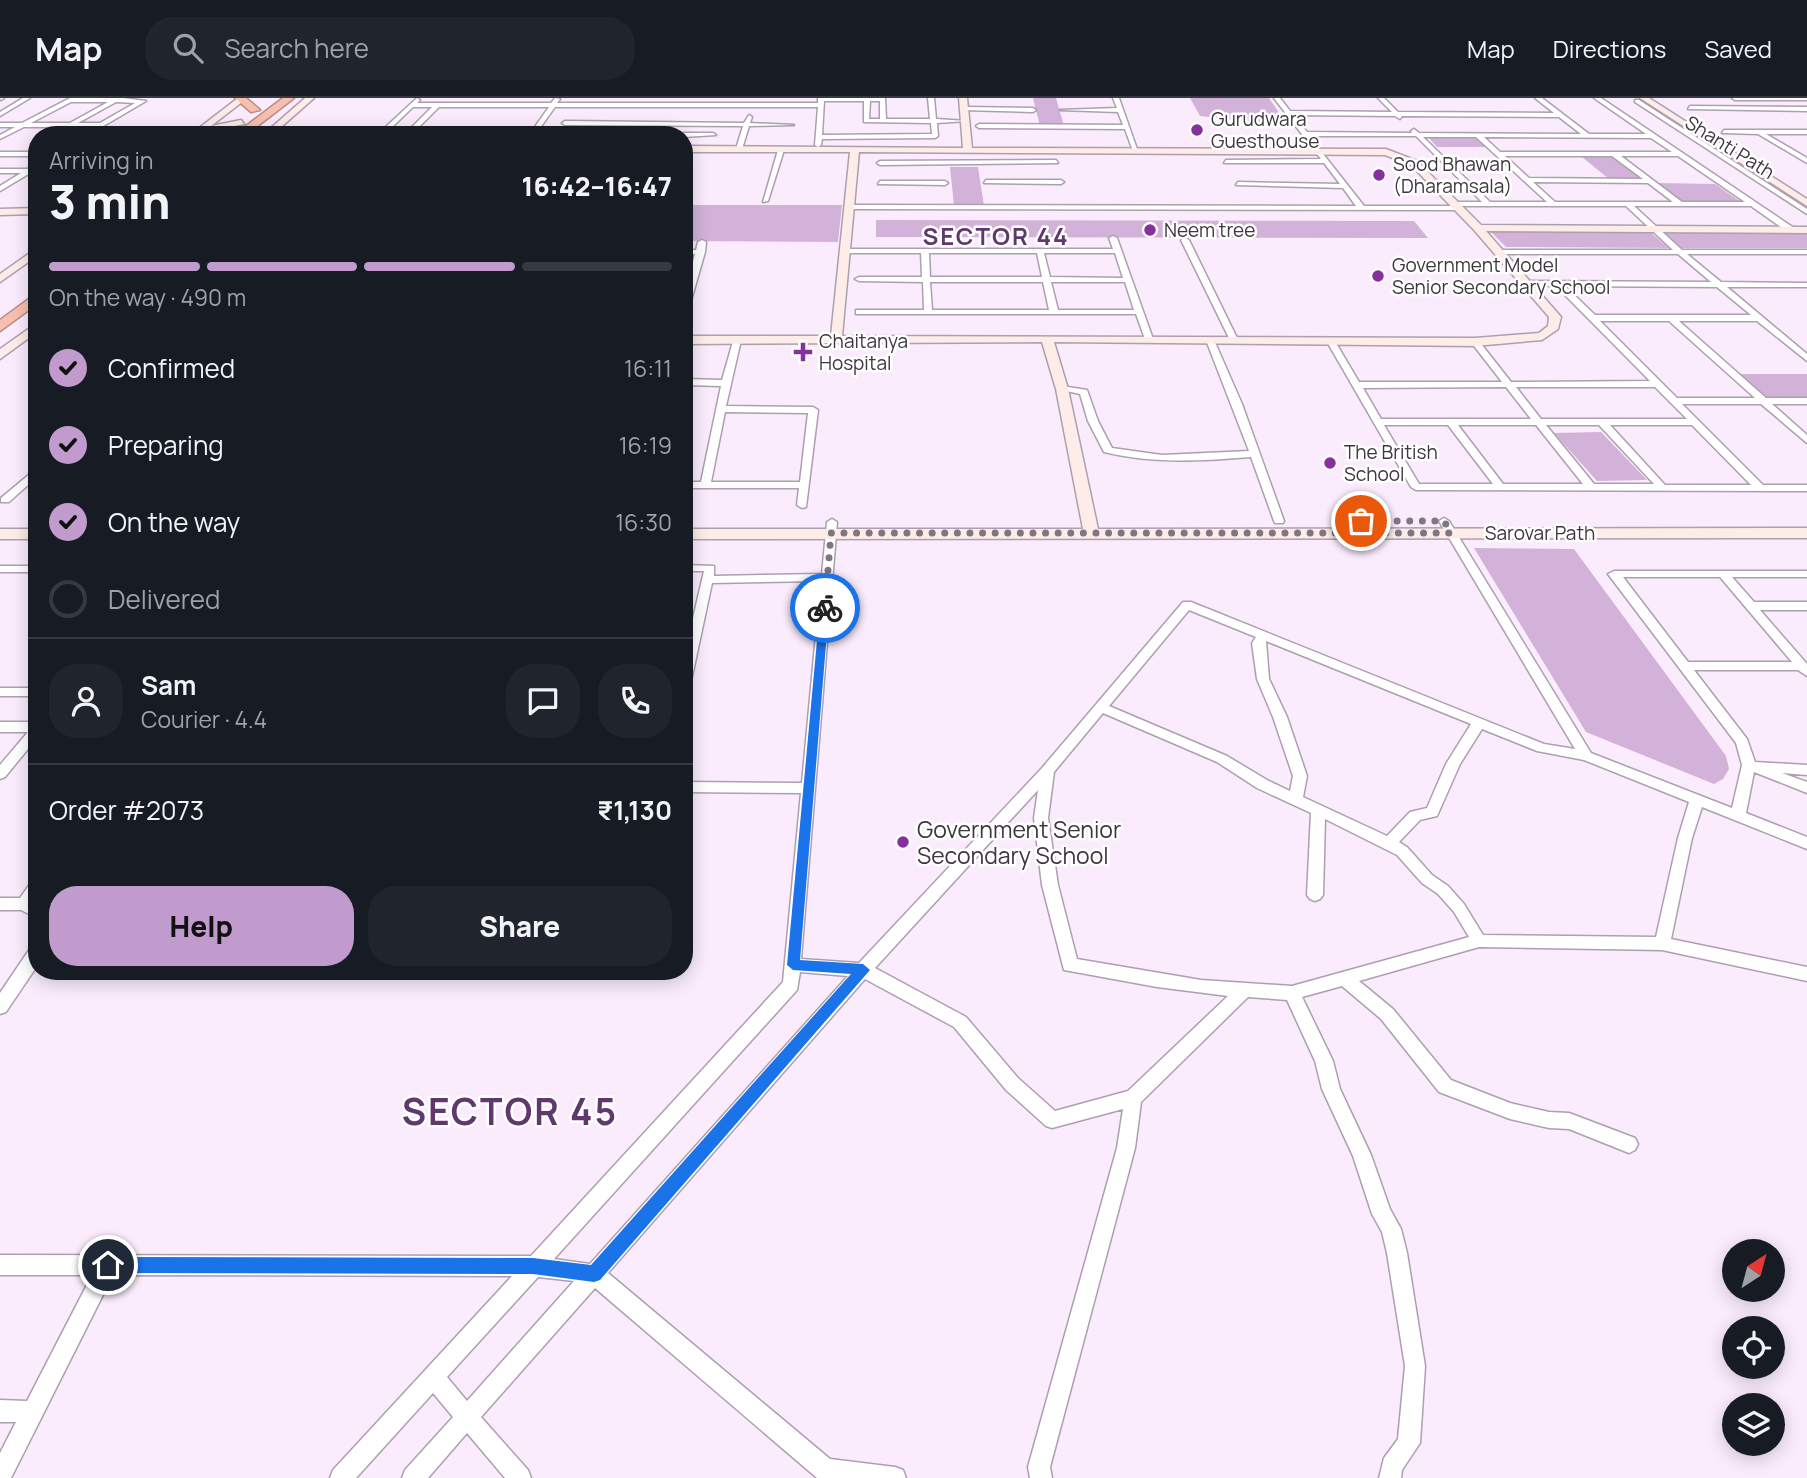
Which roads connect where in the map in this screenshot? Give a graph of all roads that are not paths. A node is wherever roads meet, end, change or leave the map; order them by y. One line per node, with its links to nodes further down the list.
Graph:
1 (27, 98): 48 (street)
2 (241, 98): 41 (highway); 64 (street)
3 (289, 98): 31 (highway)
4 (309, 98): 31 (highway); 69 (street)
5 (419, 98): 34 (street)
6 (497, 98): 36 (street)
7 (558, 98): 32 (street)
8 (932, 98): 54 (street)
9 (963, 98): 38 (street)
10 (1030, 98): 42 (street)
11 (1116, 98): 44 (street)
12 (1277, 98): 47 (street)
13 (1381, 98): 49 (street)
14 (1538, 98): 50 (street)
15 (1597, 98): 87 (street)
16 (1735, 98): 17 (street); 39 (street)
17 (1798, 98): 29 (street)
18 (72, 99): 19 (street); 59 (street)
19 (94, 99): 20 (street)
20 (118, 99): 21 (street); 60 (street)
21 (145, 99): 61 (street)
22 (883, 99): 23 (street); 28 (street); 51 (street)
23 (891, 99)
24 (1640, 99): 130 (street); 144 (street)
25 (1657, 99): 128 (street, Shanti Path)
26 (619, 101): 32 (street); 33 (street)
27 (821, 101): 28 (street); 30 (street); 90 (street)
28 (867, 101): 51 (street)
29 (1807, 101)
30 (750, 102): 33 (street); 62 (street)
31 (269, 104): 41 (highway); 55 (highway)
32 (553, 104): 36 (street); 72 (street)
33 (629, 104): 56 (street)
34 (412, 105): 35 (street); 70 (street)
35 (437, 105): 36 (street); 71 (street)
36 (492, 105)
37 (1690, 108): 39 (street)
38 (965, 109): 42 (street); 52 (street)
39 (1752, 109): 40 (street)
40 (1807, 109)
41 (255, 110): 55 (highway)
42 (1033, 110): 75 (street)
43 (1063, 110): 44 (street)
44 (1120, 110): 76 (street)
45 (647, 112): 57 (street)
46 (794, 113): 63 (street)
47 (1289, 113): 49 (street); 81 (street)
48 (0, 114)
49 (1396, 114): 50 (street); 53 (street)
50 (1560, 115): 86 (street)
51 (883, 121): 54 (street)
52 (964, 121): 54 (street); 101 (street)
53 (1404, 121)
54 (933, 122): 90 (street)
55 (246, 123): 65 (street); 66 (highway); 67 (highway); 68 (street)
56 (618, 124): 57 (street); 73 (street)
57 (689, 124): 62 (street)
58 (0, 125): 59 (street)
59 (21, 125): 60 (street); 89 (street)
60 (70, 125): 61 (street)
61 (101, 125)
62 (746, 125): 63 (street); 93 (street)
63 (791, 125): 88 (street)
64 (205, 126)
65 (231, 126)
66 (240, 126)
67 (244, 126)
68 (253, 126)
69 (276, 126)
70 (390, 126)
71 (416, 126)
72 (538, 126)
73 (563, 126)
74 (979, 127): 75 (street)
75 (1038, 127): 76 (street)
76 (1127, 127): 100 (street)
77 (1410, 127): 82 (street)
78 (1724, 132): 79 (street)
79 (1759, 132): 80 (street); 94 (street)
80 (1807, 132)
81 (1305, 134): 82 (street); 103 (street)
82 (1417, 134): 85 (street); 131 (street)
83 (693, 135): 84 (street)
84 (713, 135)
85 (1478, 135): 86 (street); 107 (street)
86 (1587, 135): 87 (street)
87 (1652, 135): 109 (street)
88 (788, 136)
89 (0, 137)
90 (819, 137): 97 (street)
91 (28, 149): 105 (street)
92 (693, 149): 93 (street)
93 (739, 149): 96 (street)
94 (1788, 149): 95 (street); 111 (street)
95 (1807, 149)
96 (781, 150): 97 (street); 129 (street)
97 (817, 150): 98 (street)
98 (855, 150): 101 (street); 137 (street)
99 (1053, 150): 100 (street); 101 (street); 112 (street)
100 (1136, 150): 102 (street)
101 (968, 151)
102 (1218, 151): 103 (street); 113 (street)
103 (1318, 151): 110 (street); 136 (street)
104 (0, 154): 105 (street)
105 (20, 154): 106 (street)
106 (28, 154)
107 (1498, 154): 108 (street); 119 (street)
108 (1614, 154): 109 (street); 120 (street)
109 (1679, 154): 135 (street)
110 (1326, 161): 113 (street); 126 (street)
111 (1807, 161)
112 (1056, 162): 115 (street); 122 (street)
113 (1226, 162): 125 (street)
114 (880, 163): 115 (street)
115 (943, 163): 124 (street)
116 (0, 171): 117 (street)
117 (28, 171)
118 (28, 172): 127 (street)
119 (1527, 180): 120 (street); 132 (street)
120 (1649, 181): 134 (street)
121 (986, 182): 122 (street)
122 (1061, 182): 139 (street)
123 (880, 183): 124 (street)
124 (945, 183): 138 (street)
125 (1238, 184): 126 (street); 140 (street)
126 (1343, 186): 141 (street)
127 (0, 188)
128 (1807, 195)
129 (765, 201)
130 (1807, 203)
131 (1488, 204): 132 (street); 136 (street)
132 (1553, 204): 133 (street)
133 (1628, 204): 134 (street); 146 (street)
134 (1681, 204): 135 (street)
135 (1753, 204): 147 (street)
136 (1456, 206): 141 (street); 145 (street)
137 (850, 207): 138 (street); 152 (street)
138 (948, 207): 139 (street)
139 (1068, 207): 140 (street)
140 (1251, 207): 141 (street)
141 (1361, 208)
142 (28, 211): 143 (street)
143 (0, 212)
144 (1807, 212)
145 (1478, 228): 146 (street); 158 (street)
146 (1656, 230): 147 (street); 159 (street)
147 (1791, 230): 148 (street)
148 (1807, 230)
149 (1113, 238): 155 (street)
150 (1185, 240): 193 (street)
151 (702, 242): 157 (street)
152 (847, 251): 153 (street); 188 (street)
153 (925, 251): 154 (street); 166 (street)
154 (1040, 251): 155 (street); 167 (street)
155 (1118, 251): 168 (street)
156 (693, 252): 157 (street)
157 (701, 252): 162 (street)
158 (1500, 252): 159 (street); 169 (street)
159 (1680, 252): 160 (street); 171 (street)
160 (1807, 252)
161 (28, 258): 164 (street)
162 (695, 273): 163 (street)
163 (693, 278)
164 (0, 279)
165 (859, 279): 166 (street)
166 (926, 279): 167 (street); 179 (street)
167 (1046, 279): 168 (street); 180 (street)
168 (1128, 280): 181 (street)
169 (1527, 283): 170 (street); 195 (street)
170 (1558, 283): 171 (street); 182 (street)
171 (1719, 284): 172 (street); 184 (street)
172 (1794, 285): 173 (street); 175 (street)
173 (1807, 285)
174 (28, 287): 177 (highway)
175 (1807, 294)
176 (28, 305): 185 (highway)
177 (0, 308)
178 (859, 312): 179 (street)
179 (928, 312): 180 (street)
180 (1054, 312): 181 (street)
181 (1139, 312): 189 (street)
182 (1592, 318): 183 (street); 201 (street)
183 (1671, 318): 184 (street); 205 (street)
184 (1760, 318): 197 (street)
185 (0, 327)
186 (28, 333): 196 (street)
187 (1047, 338): 188 (street); 189 (street); 203 (street)
188 (836, 339): 191 (street)
189 (1149, 339): 192 (street)
190 (693, 340): 191 (street)
191 (737, 340): 199 (street)
192 (1210, 340): 193 (street); 214 (street)
193 (1234, 340): 194 (street)
194 (1330, 340): 195 (street); 202 (street)
195 (1475, 342): 200 (street)
196 (0, 355)
197 (1807, 358)
198 (693, 382): 199 (street)
199 (724, 383): 207 (street)
200 (1508, 384): 201 (street); 202 (street); 210 (street)
201 (1656, 384): 204 (street)
202 (1356, 385): 208 (street)
203 (1062, 390): 214 (street); 234 (street)
204 (1673, 401): 205 (street); 212 (street)
205 (1763, 401): 206 (street); 213 (street)
206 (1807, 401)
207 (722, 409): 219 (street); 220 (street)
208 (1377, 422): 209 (street); 221 (street)
209 (1451, 422): 210 (street); 221 (street)
210 (1537, 422): 211 (street); 222 (street)
211 (1602, 422): 212 (street); 223 (street)
212 (1693, 422): 224 (street)
213 (1807, 440)
214 (1254, 454): 228 (street)
215 (28, 479): 216 (street)
216 (22, 485): 217 (street); 226 (street)
217 (28, 485)
218 (693, 485): 219 (street)
219 (705, 485): 220 (street)
220 (805, 485): 227 (street)
221 (1501, 488): 222 (street)
222 (1591, 488): 223 (street)
223 (1663, 488): 224 (street)
224 (1760, 488): 225 (street)
225 (1807, 488)
226 (5, 500)
227 (802, 505)
228 (1279, 521): 234 (street, Sarovar Path); 235 (street, Sarovar Path)
229 (1807, 521): 235 (street, Sarovar Path)
230 (0, 522): 231 (street)
231 (28, 522)
232 (693, 522): 233 (main road, Sarovar Path)
233 (831, 527): 234 (street, Sarovar Path); 239 (main road, Sarovar Path); 245 (street)
234 (1090, 527): 235 (main road, Sarovar Path)
235 (1447, 527): 236 (main road, Sarovar Path); 262 (street)
236 (1807, 533)
237 (0, 534): 238 (street)
238 (28, 534)
239 (693, 534)
240 (693, 568): 246 (street)
241 (0, 569): 242 (street)
242 (28, 569)
243 (1723, 574): 244 (street); 247 (street); 253 (street)
244 (1807, 574)
245 (827, 577): 246 (street); 268 (street)
246 (706, 580): 250 (street)
247 (1750, 606): 248 (street); 254 (street)
248 (1807, 606)
249 (693, 610): 250 (street)
250 (701, 610): 252 (street)
251 (1264, 635): 257 (street); 258 (street); 271 (street)
252 (693, 646)
253 (1684, 666): 254 (street); 263 (street)
254 (1804, 669)
255 (0, 692): 256 (street)
256 (28, 692)
257 (1101, 707): 265 (street); 271 (street)
258 (1479, 722): 262 (street); 274 (street)
259 (0, 727): 260 (street)
260 (28, 728)
261 (28, 739): 266 (street)
262 (1586, 756): 270 (street)
263 (1749, 765): 264 (street); 269 (street); 273 (street)
264 (1807, 770)
265 (1047, 771): 283 (street); 286 (street)
266 (0, 774)
267 (693, 787): 268 (street)
268 (810, 788): 282 (street)
269 (1807, 788)
270 (1697, 799): 273 (street); 280 (street)
271 (1295, 800): 272 (street)
272 (1318, 811): 274 (street); 276 (street)
273 (1738, 815): 275 (street)
274 (1389, 843): 279 (street)
275 (1807, 843)
276 (1315, 895)
277 (0, 904): 278 (street)
278 (28, 908)
279 (1479, 940): 280 (street); 285 (street)
280 (1662, 944): 284 (street)
281 (28, 965): 288 (street)
282 (793, 965): 283 (street); 293 (street)
283 (863, 970): 289 (street); 294 (street)
284 (1807, 974)
285 (1344, 978): 287 (street); 290 (street)
286 (1245, 990): 287 (street); 289 (street)
287 (1292, 993): 305 (street)
288 (0, 1007)
289 (1133, 1098): 304 (street)
290 (1629, 1144)
291 (0, 1265): 292 (street)
292 (108, 1265): 293 (street); 297 (street)
293 (533, 1266): 294 (street); 295 (street)
294 (594, 1274): 298 (street); 303 (street)
295 (433, 1377): 298 (street); 300 (street)
296 (0, 1411): 297 (street)
297 (33, 1412): 299 (street)
298 (468, 1416): 301 (street); 302 (street)
299 (0, 1476)
300 (341, 1478)
301 (413, 1478)
302 (520, 1478)
303 (895, 1478)
304 (1041, 1478)
305 (1390, 1478)

